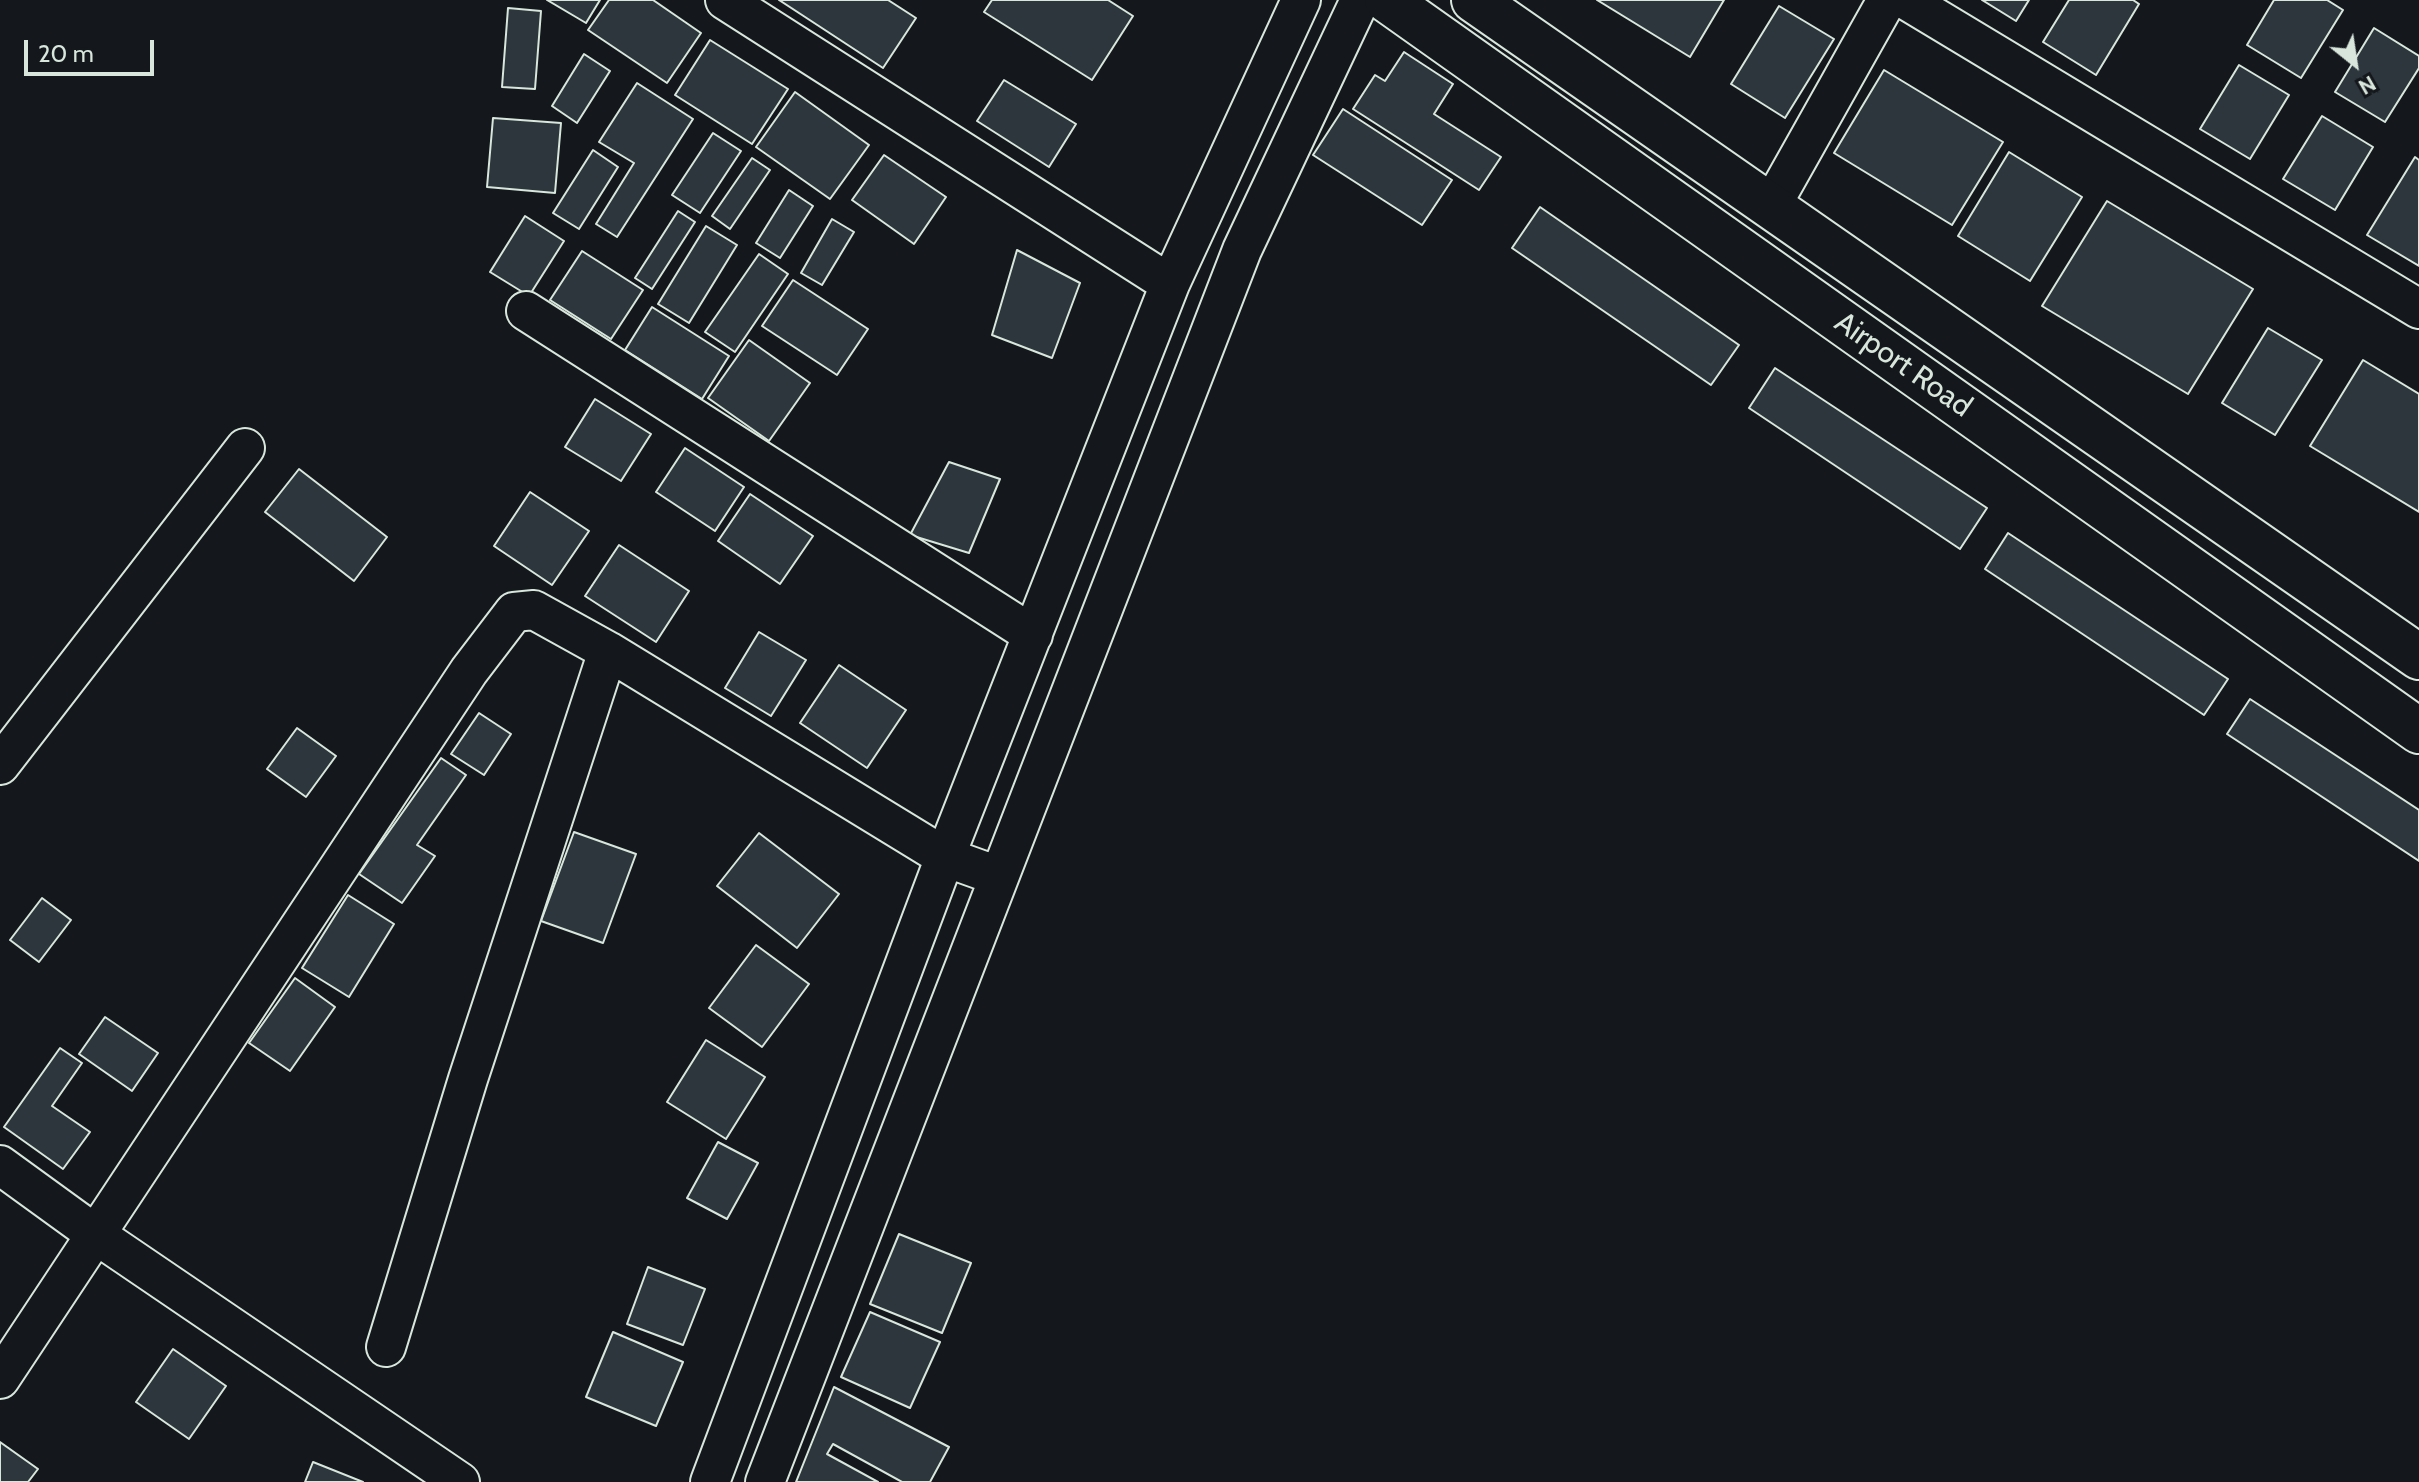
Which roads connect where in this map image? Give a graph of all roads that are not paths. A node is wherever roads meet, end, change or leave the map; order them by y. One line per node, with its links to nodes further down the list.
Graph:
1 (725, 0): 9 (street)
2 (1301, 0): 9 (street)
3 (1360, 0): 19 (street)
4 (1387, 0): 16 (main road, Airport Road)
5 (1474, 0): 8 (main road, Airport Road)
6 (1887, 0): 8 (street)
7 (1906, 0): 10 (street)
8 (1770, 208): 15 (main road, Airport Road)
9 (1170, 284): 13 (street)
10 (2419, 309)
11 (526, 311): 13 (street)
12 (245, 448): 17 (street)
13 (1033, 635): 18 (street)
14 (608, 651): 18 (street); 21 (street); 22 (street)
15 (2419, 657)
16 (2419, 731)
17 (0, 765)
18 (945, 857): 19 (street); 25 (street)
19 (998, 876): 26 (street)
20 (0, 1165): 21 (street)
21 (95, 1234): 23 (street); 24 (street)
22 (386, 1347)
23 (0, 1379)
24 (460, 1482)
25 (710, 1482)
26 (765, 1482)

